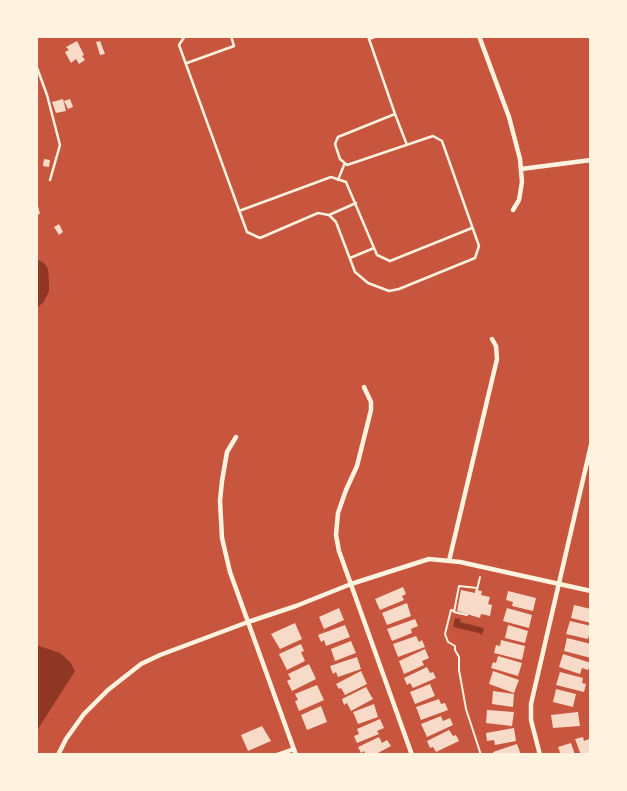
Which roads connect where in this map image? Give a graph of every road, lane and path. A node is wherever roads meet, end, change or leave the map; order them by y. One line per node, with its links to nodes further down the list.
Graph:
1 (185, 36): 6 (lane)
2 (232, 36): 6 (lane)
3 (377, 36): 5 (lane)
4 (479, 36): 12 (street)
5 (369, 38): 8 (lane)
6 (187, 63): 17 (lane)
7 (36, 65): 13 (lane)
8 (395, 114): 9 (lane); 11 (lane)
9 (406, 145): 11 (lane); 19 (lane)
10 (591, 160): 12 (street)
11 (344, 164): 14 (lane)
12 (521, 169): 16 (street)
13 (50, 180)
14 (338, 180): 15 (lane); 17 (lane)
15 (356, 203): 18 (lane); 20 (lane)
16 (513, 210)
17 (239, 211): 18 (lane)
18 (329, 215): 21 (lane)
19 (472, 228): 20 (lane); 21 (lane)
20 (374, 248): 21 (lane)
21 (350, 258)
22 (492, 339): 26 (street)
23 (364, 386): 28 (street)
24 (236, 437): 33 (street)
25 (591, 445): 29 (street)
26 (449, 561): 28 (street); 29 (street)
27 (480, 577): 31 (path)
28 (352, 584): 33 (street); 38 (street)
29 (558, 584): 30 (street); 40 (street)
30 (591, 591)
31 (454, 611): 32 (path); 39 (path)
32 (467, 615)
33 (248, 622): 34 (street); 35 (street)
34 (294, 749): 36 (street); 37 (street)
35 (58, 755)
36 (277, 755)
37 (296, 755)
38 (412, 755)
39 (481, 755)
40 (540, 755)

